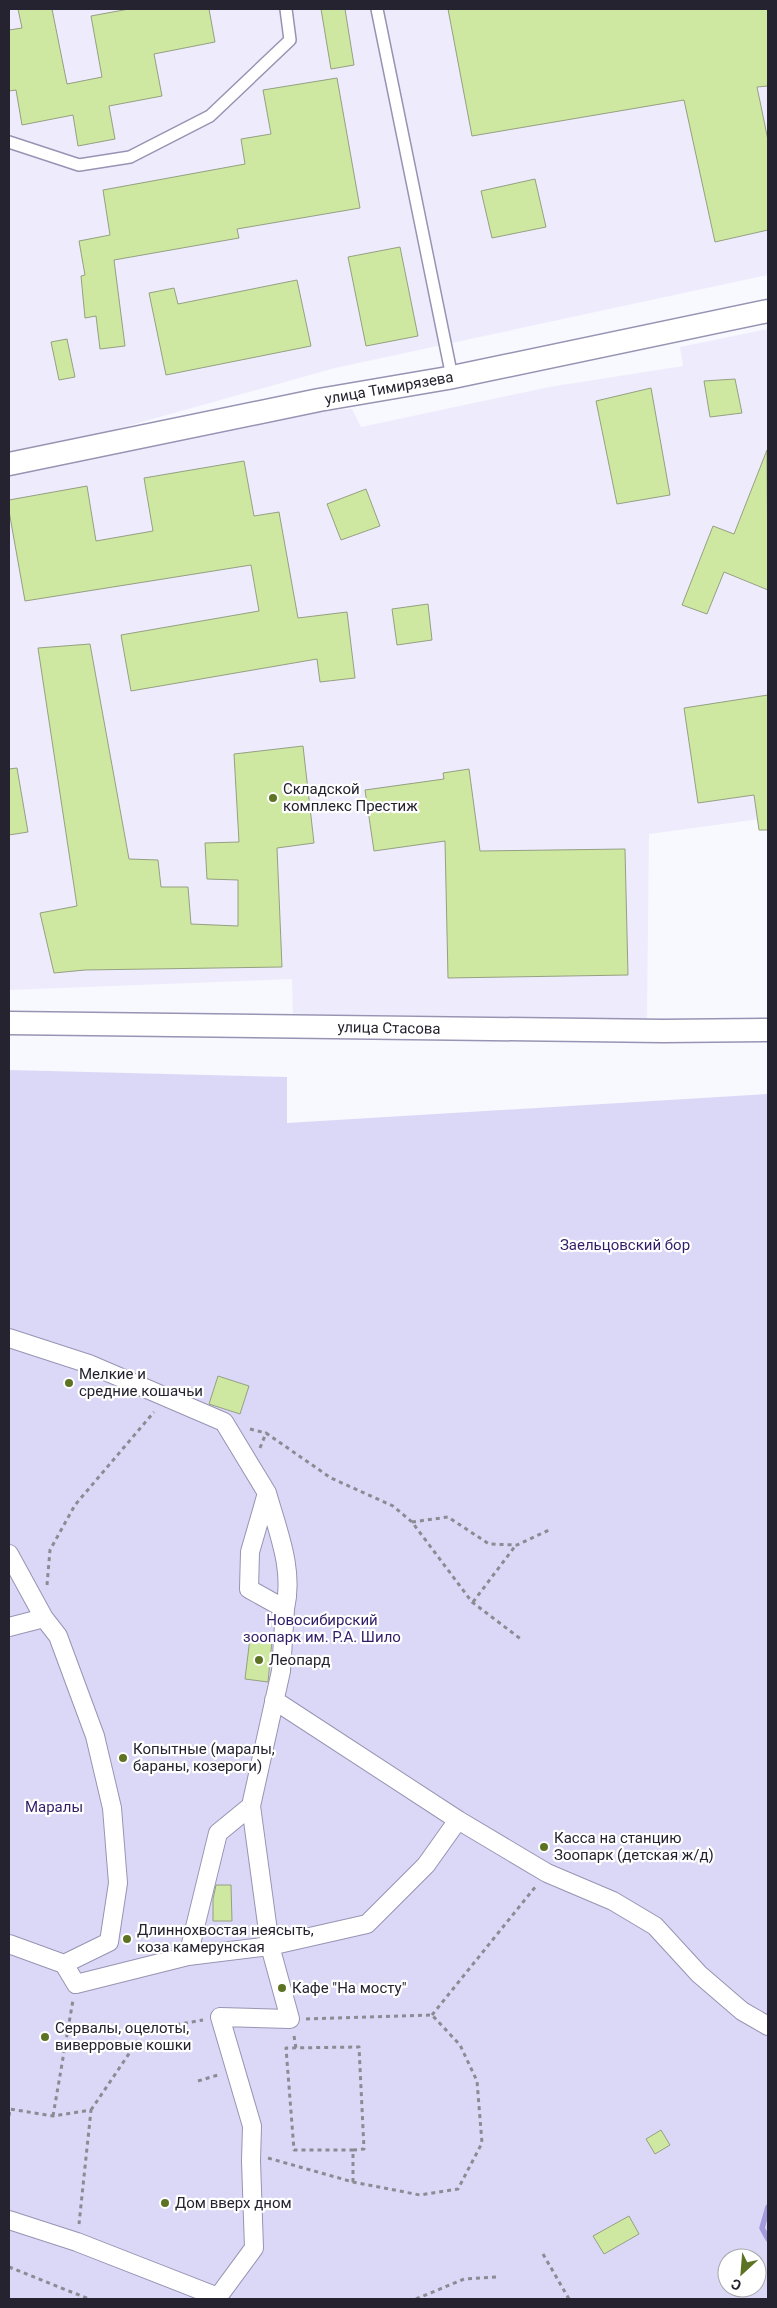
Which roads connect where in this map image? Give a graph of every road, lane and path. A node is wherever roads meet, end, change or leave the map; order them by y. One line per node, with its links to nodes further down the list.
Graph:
1 (286, 9): 3 (lane)
2 (377, 9): 5 (lane)
3 (9, 142)
4 (768, 311): 5 (street, улица Тимирязева)
5 (452, 377): 6 (street, улица Тимирязева)
6 (9, 464)
7 (9, 1023): 8 (street, улица Стасова)
8 (768, 1030)
9 (9, 1338): 10 (street)
10 (167, 1398): 11 (street); 19 (path)
11 (252, 1467): 12 (street); 13 (path)
12 (267, 1493): 18 (street); 18 (street)
13 (412, 1522): 15 (path); 17 (path)
14 (548, 1530): 15 (path)
15 (517, 1545): 17 (path)
16 (9, 1554): 19 (street)
17 (472, 1602): 21 (path)
18 (285, 1609): 22 (street)
19 (44, 1618): 20 (street); 29 (street)
20 (9, 1627)
21 (522, 1640)
22 (274, 1700): 23 (street); 24 (street)
23 (251, 1806): 27 (street); 28 (street)
24 (458, 1820): 25 (street); 27 (street)
25 (547, 1872): 31 (path); 34 (street)
26 (9, 1944): 29 (street)
27 (270, 1946): 28 (street); 33 (street)
28 (188, 1956): 30 (street)
29 (64, 1964): 30 (street)
30 (76, 1984): 38 (path)
31 (432, 2015): 33 (path); 41 (path)
32 (220, 2017): 33 (street); 36 (path); 40 (street)
33 (290, 2019)
34 (768, 2026)
35 (10, 2109): 37 (path); 38 (path)
36 (91, 2110): 38 (path); 43 (path)
37 (9, 2116)
38 (53, 2116)
39 (353, 2150): 39 (path); 41 (path)
40 (250, 2161): 41 (path); 43 (street)
41 (353, 2182)
42 (9, 2220): 43 (street)
43 (76, 2242)
44 (543, 2254): 49 (path)
45 (9, 2267): 47 (path)
46 (498, 2277): 48 (path)
47 (89, 2299)
48 (416, 2299)
49 (569, 2299)

